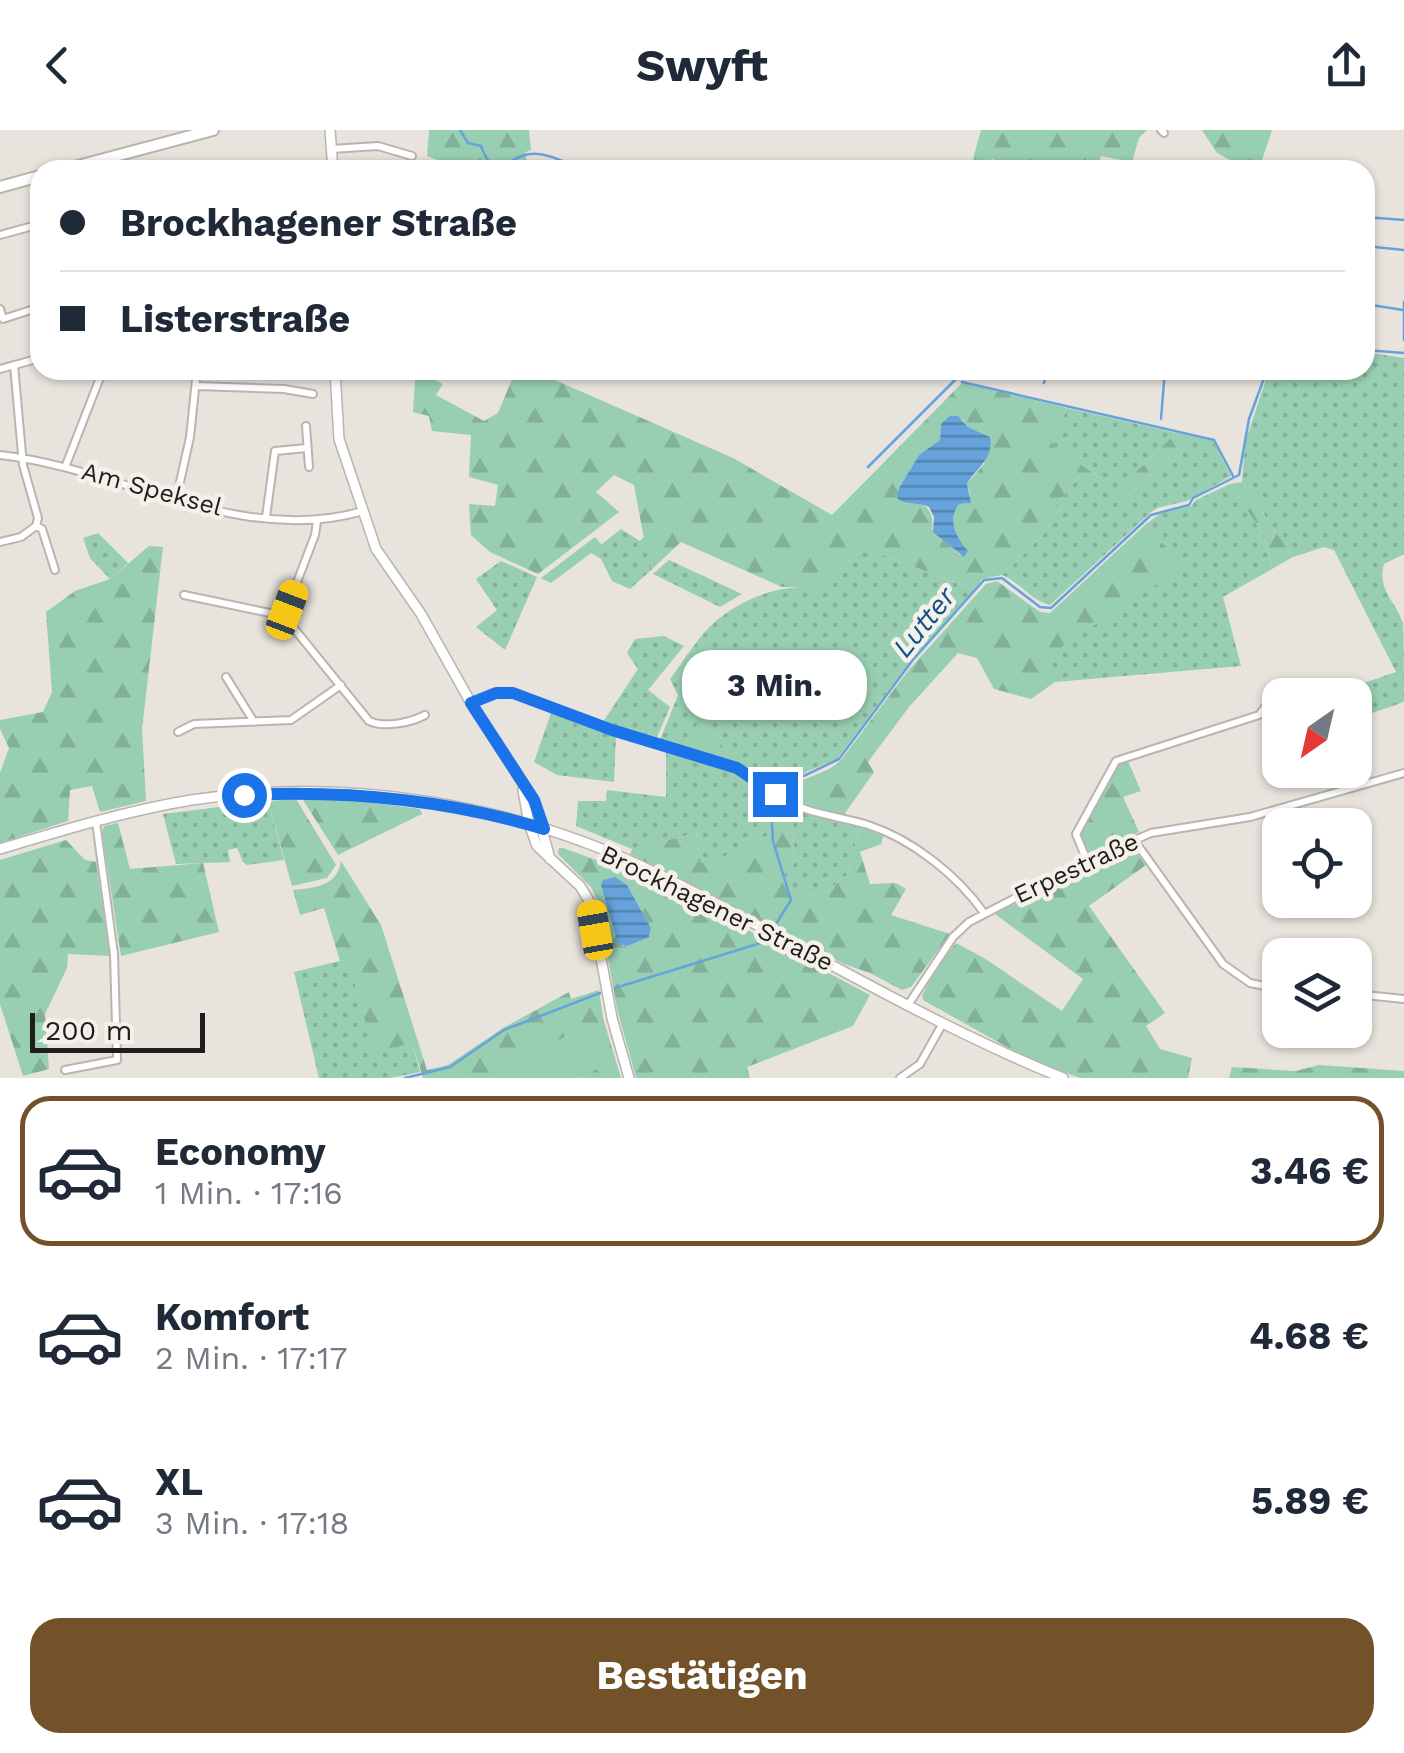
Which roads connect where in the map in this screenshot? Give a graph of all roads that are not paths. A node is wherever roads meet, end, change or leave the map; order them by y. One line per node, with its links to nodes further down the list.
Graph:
1 (213, 130): 5 (main road)
2 (330, 130): 3 (main road)
3 (331, 149): 4 (street); 6 (main road)
4 (412, 156)
5 (100, 160)
6 (332, 160)
7 (30, 179): 8 (main road)
8 (0, 187)
9 (30, 227): 10 (street)
10 (0, 235)
11 (0, 309): 12 (street)
12 (30, 310)
13 (30, 361): 14 (street)
14 (14, 365): 15 (street); 24 (street)
15 (0, 369)
16 (99, 380): 25 (street)
17 (196, 380): 19 (street)
18 (336, 380): 28 (main road)
19 (196, 386): 20 (street); 27 (street)
20 (312, 394)
21 (306, 426): 22 (street)
22 (307, 448): 26 (street); 29 (street)
23 (0, 455): 24 (street, Am Speksel)
24 (22, 458): 25 (street, Am Speksel); 31 (street)
25 (66, 465): 27 (street, Am Speksel)
26 (309, 468)
27 (176, 500): 29 (street, Am Speksel)
28 (362, 511): 30 (street, Am Speksel); 38 (main road)
29 (266, 517): 30 (street, Am Speksel)
30 (316, 521): 35 (street)
31 (36, 526): 32 (street); 33 (street)
32 (0, 542)
33 (55, 570)
34 (184, 595): 35 (street)
35 (284, 616): 37 (street)
36 (226, 676): 41 (street)
37 (341, 684): 40 (street); 41 (street)
38 (471, 703): 44 (main road); 52 (street, Erpestraße)
39 (1262, 712): 51 (street)
40 (424, 715)
41 (254, 722): 42 (street)
42 (178, 732)
43 (1404, 773): 48 (street, Erpestraße)
44 (518, 778): 46 (main road); 47 (main road)
45 (96, 822): 46 (main road, Brockhagener Straße); 49 (main road, Brockhagener Straße); 58 (street)
46 (528, 824): 47 (main road, Brockhagener Straße); 50 (main road)
47 (544, 829): 50 (main road); 56 (main road, Brockhagener Straße)
48 (1134, 840): 51 (street, Erpestraße); 53 (street)
49 (0, 850)
50 (550, 860): 59 (main road)
51 (1087, 861): 52 (street, Erpestraße)
52 (984, 913): 56 (street, Erpestraße)
53 (1262, 985)
54 (1372, 996): 55 (street)
55 (1404, 999)
56 (908, 1005): 57 (main road, Brockhagener Straße)
57 (943, 1023): 60 (street); 61 (main road, Brockhagener Straße)
58 (65, 1070)
59 (629, 1078)
60 (900, 1078)
61 (1062, 1078)

